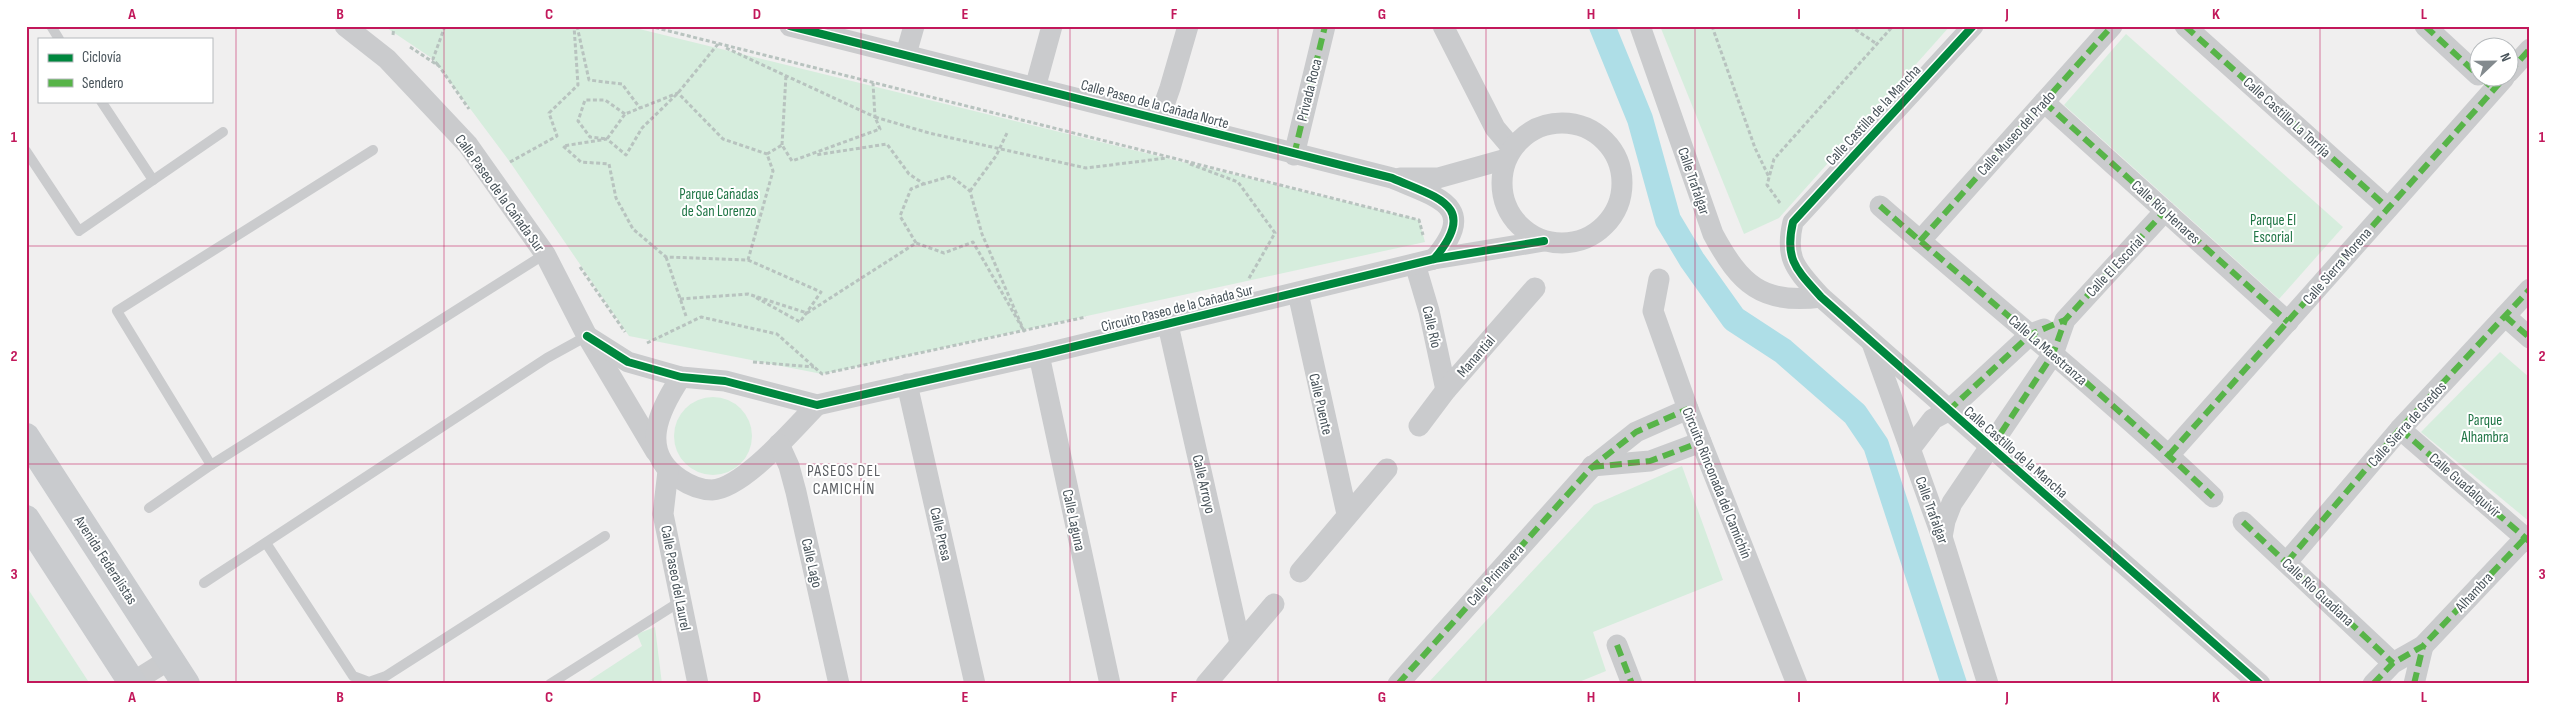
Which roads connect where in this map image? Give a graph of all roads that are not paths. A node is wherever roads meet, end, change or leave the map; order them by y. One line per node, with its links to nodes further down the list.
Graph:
1 (51, 26): 14 (lane)
2 (345, 26): 37 (street, Calle Paseo de la Cañada Sur)
3 (790, 26): 16 (street, Calle Paseo de la Cañada Norte)
4 (914, 26): 16 (street)
5 (1052, 26): 19 (street)
6 (1188, 26): 23 (street)
7 (1325, 26): 28 (street, Privada Roca)
8 (1443, 26): 27 (street)
9 (1640, 26): 43 (street, Calle Trafalgar)
10 (1973, 26): 34 (street, Calle Castilla de la Mancha)
11 (2112, 26): 22 (street, Calle Museo del Prado)
12 (2185, 26): 32 (street, Calle Castillo La Torrija)
13 (2425, 26): 17 (street)
14 (58, 38)
15 (2530, 50): 18 (street)
16 (906, 54): 19 (street, Calle Paseo de la Cañada Norte)
17 (2468, 62)
18 (2518, 63)
19 (1035, 88): 23 (street, Calle Paseo de la Cañada Norte)
20 (2483, 88): 32 (street, Calle Sierra Morena)
21 (102, 102): 30 (lane)
22 (2044, 102): 33 (street, Calle Río Henares); 36 (street, Calle Museo del Prado)
23 (1159, 119): 28 (street, Calle Paseo de la Cañada Norte)
24 (223, 132): 30 (lane)
25 (373, 150): 69 (lane)
26 (26, 151): 30 (lane)
27 (1510, 153): 29 (street, Calle Paseo de la Cañada Norte); 35 (street); 35 (street)
28 (1294, 155): 29 (street, Calle Paseo de la Cañada Norte)
29 (1392, 178): 38 (street, Calle Paseo de la Cañada Norte)
30 (153, 180)
31 (1880, 206): 36 (street, Calle La Maestranza)
32 (2388, 208): 46 (street, Calle Sierra Morena)
33 (2165, 211): 45 (street, Calle El Escorial); 46 (street, Calle Río Henares)
34 (1793, 222): 43 (street, Calle Castillo de la Mancha)
35 (1544, 241): 38 (street, Circuito Paseo de la Cañada Sur)
36 (1920, 241): 48 (street, Calle La Maestranza)
37 (545, 254): 49 (street, Calle Paseo de la Cañada Sur); 69 (lane)
38 (1425, 255): 42 (street, Circuito Paseo de la Cañada Sur); 56 (street, Calle Río)
39 (1659, 279): 58 (street, Circuito Rinconada del Camichín)
40 (1535, 288): 56 (street, Manantial)
41 (2530, 288): 44 (street, Calle Sierra de Gredos)
42 (1298, 293): 47 (street, Circuito Paseo de la Cañada Sur); 75 (street, Calle Puente)
43 (1821, 297): 50 (street, Calle Castillo de la Mancha)
44 (2505, 316): 51 (street); 61 (street, Calle Sierra de Gredos)
45 (2065, 320): 48 (street, Calle El Escorial); 52 (street, Calle El Escorial)
46 (2288, 322): 68 (street, Calle Sierra Morena)
47 (1168, 325): 53 (street, Circuito Paseo de la Cañada Sur); 87 (street, Calle Arroyo)
48 (2031, 334): 52 (street, Calle La Maestranza); 59 (street, Calle El Escorial)
49 (587, 336): 54 (street); 67 (street, Calle Paseo de la Cañada Sur); 81 (lane)
50 (1870, 338): 59 (street, Calle Castillo de la Mancha); 66 (street, Calle Trafalgar)
51 (2530, 338)
52 (2053, 354): 65 (street, Calle El Escorial); 68 (street, Calle La Maestranza)
53 (1039, 355): 55 (street, Circuito Paseo de la Cañada Sur); 100 (street, Calle Laguna)
54 (681, 377): 57 (street); 67 (street)
55 (907, 384): 57 (street, Circuito Paseo de la Cañada Sur); 99 (street, Calle Presa)
56 (1446, 390): 60 (street, Manantial)
57 (817, 405): 64 (street)
58 (1688, 409): 63 (street, Circuito Rinconada del Camichín); 70 (street, Calle Primavera)
59 (1948, 411): 65 (street, Calle Castillo de la Mancha); 66 (street, Calle El Escorial)
60 (1419, 426)
61 (2400, 429): 80 (street, Calle Guadalquivir); 82 (street, Calle Sierra de Gredos)
62 (26, 437): 90 (street, Avenida Federalistas)
63 (1701, 442): 70 (street); 103 (street, Circuito Rinconada del Camichín)
64 (779, 444): 72 (street); 98 (street, Calle Lago)
65 (1991, 448): 79 (street, Calle El Escorial); 105 (street, Calle Castillo de la Mancha)
66 (1910, 449): 79 (street, Calle Trafalgar)
67 (656, 452): 72 (street, Calle Paseo de la Cañada Sur)
68 (2170, 455): 73 (street, Calle La Maestranza)
69 (211, 465): 74 (lane)
70 (1592, 466): 102 (street, Calle Primavera)
71 (1386, 469): 75 (street)
72 (668, 472): 85 (street, Calle Paseo del Laurel)
73 (2213, 497)
74 (148, 508)
75 (1346, 514): 83 (street)
76 (26, 519): 92 (street)
77 (2243, 522): 82 (street, Calle Río Guadiana)
78 (605, 536): 81 (lane)
79 (1942, 537): 104 (street, Calle Trafalgar)
80 (2527, 540): 89 (street, Alhambra)
81 (266, 543): 84 (lane)
82 (2286, 562): 91 (street, Calle Río Guadiana)
83 (1300, 572)
84 (204, 583)
85 (681, 601): 96 (lane); 97 (street, Calle Paseo del Laurel)
86 (1274, 604): 87 (street)
87 (1240, 643): 101 (street)
88 (1617, 645): 93 (street)
89 (2423, 646): 91 (street, Alhambra); 94 (street)
90 (170, 659): 92 (street); 95 (street, Avenida Federalistas)
91 (2393, 663): 106 (street, Alhambra)
92 (132, 683)
93 (1631, 683)
94 (2415, 683)
95 (186, 684)
96 (550, 684)
97 (698, 684)
98 (839, 684)
99 (975, 684)
100 (1110, 684)
101 (1206, 684)
102 (1398, 684)
103 (1797, 684)
104 (1988, 684)
105 (2260, 684)
106 (2373, 684)

